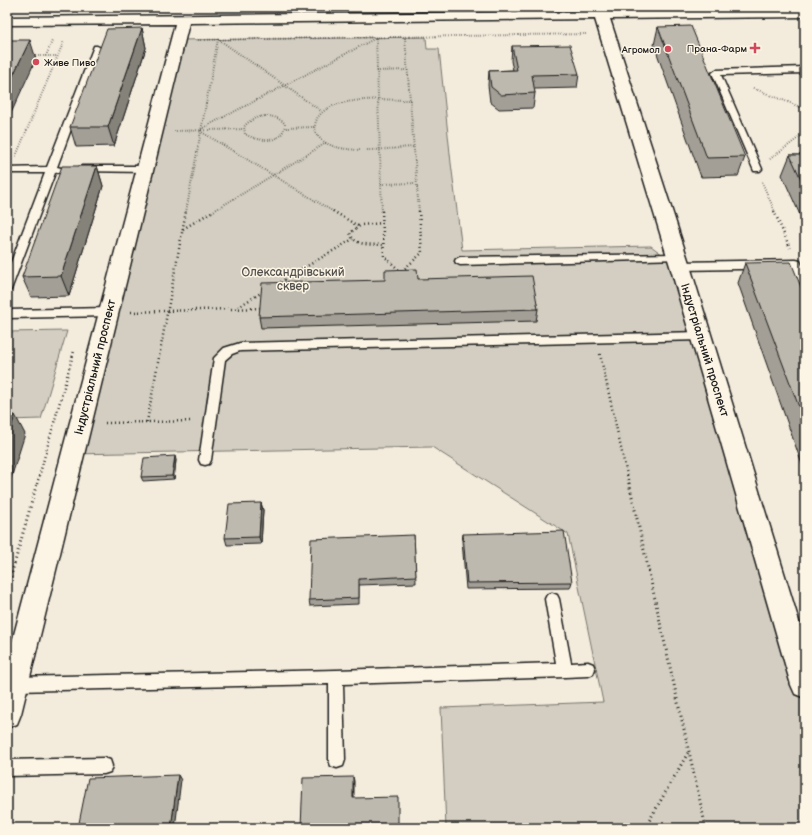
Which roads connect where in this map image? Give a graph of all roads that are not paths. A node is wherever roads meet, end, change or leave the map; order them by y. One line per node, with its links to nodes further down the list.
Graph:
1 (492, 12): 2 (street); 6 (street)
2 (312, 13): 4 (street)
3 (805, 13): 6 (street)
4 (183, 20): 5 (street); 9 (street, Індустріальний проспект)
5 (7, 21)
6 (604, 25): 14 (street, Індустріальний проспект)
7 (97, 48): 12 (lane)
8 (805, 70): 10 (lane)
9 (145, 169): 12 (lane); 17 (street, Індустріальний проспект)
10 (757, 169)
11 (10, 170): 12 (lane)
12 (51, 170): 16 (lane)
13 (460, 261): 14 (lane)
14 (679, 261): 15 (lane); 19 (street, Індустріальний проспект)
15 (805, 283)
16 (7, 287)
17 (108, 312): 18 (lane); 22 (street, Індустріальний проспект)
18 (7, 314)
19 (701, 336): 20 (lane); 27 (street, Індустріальний проспект)
20 (205, 460)
21 (552, 599): 24 (lane)
22 (14, 657): 26 (street, Індустріальний проспект)
23 (588, 669): 24 (lane)
24 (565, 670): 25 (lane)
25 (336, 677): 26 (lane); 29 (lane)
26 (15, 684): 28 (street, Індустріальний проспект)
27 (805, 685)
28 (7, 714)
29 (337, 760)
30 (104, 766): 31 (lane)
31 (7, 768)

